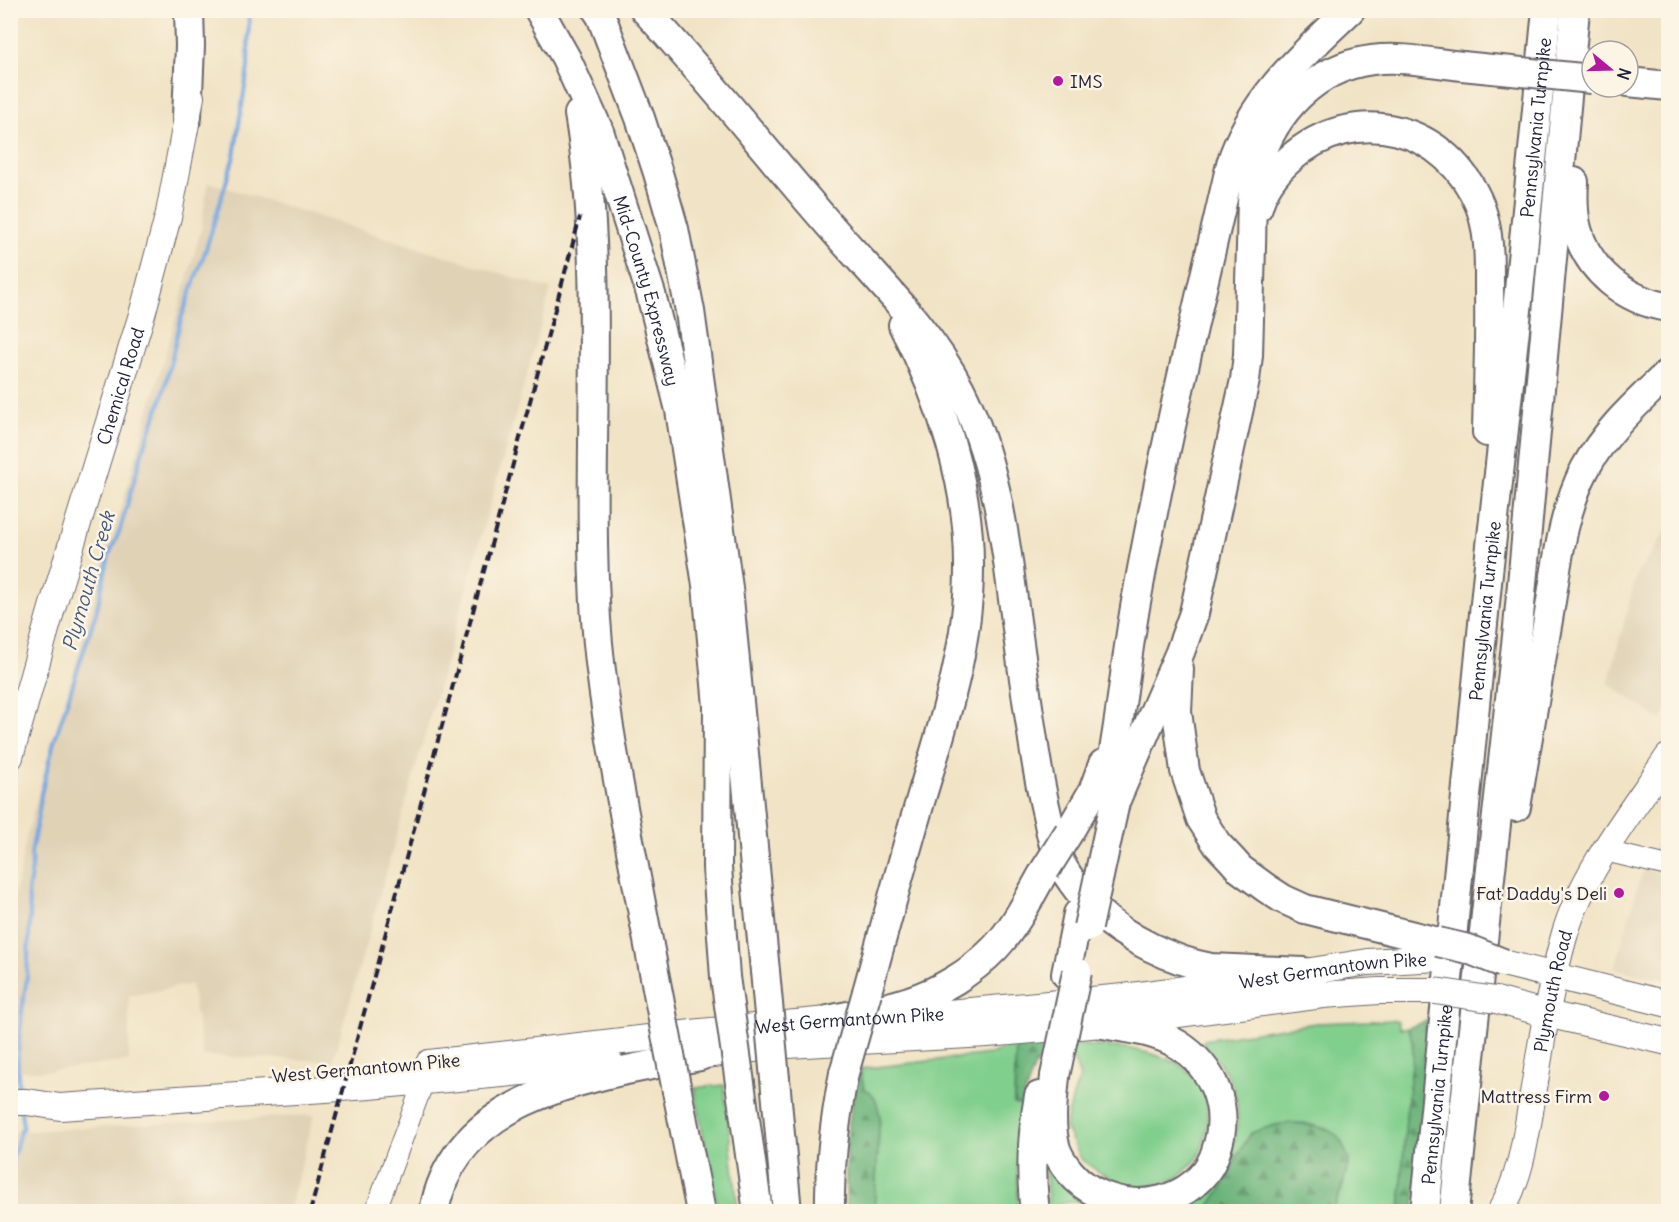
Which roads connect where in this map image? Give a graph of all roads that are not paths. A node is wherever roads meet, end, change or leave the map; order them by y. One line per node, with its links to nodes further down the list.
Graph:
1 (189, 10): 18 (highway)
2 (203, 10): 18 (main road, Chemical Road)
3 (540, 10): 9 (highway, Mid-County Expressway)
4 (597, 10): 24 (highway, Mid-County Expressway)
5 (645, 10): 20 (highway)
6 (1350, 10): 17 (highway)
7 (1547, 10): 23 (highway, Pennsylvania Turnpike)
8 (1575, 16): 21 (highway); 43 (highway, Pennsylvania Turnpike)
9 (566, 58): 24 (highway, Mid-County Expressway); 46 (highway, bridge)
10 (1463, 58): 11 (highway); 15 (highway, bridge); 17 (highway); 19 (highway)
11 (1580, 62)
12 (1668, 69): 13 (highway)
13 (1640, 73)
14 (1640, 76): 16 (highway)
15 (1580, 77)
16 (1668, 86)
17 (1254, 115): 26 (highway)
18 (188, 117): 27 (main road, Chemical Road)
19 (1251, 244): 23 (highway); 25 (highway)
20 (864, 264): 34 (highway); 53 (highway, bridge)
21 (1668, 307)
22 (1668, 373): 43 (highway)
23 (1488, 573): 55 (highway, Pennsylvania Turnpike)
24 (718, 587): 51 (highway, bridge); 52 (highway, bridge)
25 (1180, 652): 31 (highway); 32 (highway)
26 (1122, 690): 31 (highway); 38 (highway, bridge)
27 (10, 756)
28 (1668, 757): 29 (main road, Plymouth Road)
29 (1605, 851): 30 (street); 35 (main road, Plymouth Road)
30 (1668, 866)
31 (1093, 872): 42 (highway, bridge)
32 (1438, 950): 33 (highway, bridge); 34 (main road, West Germantown Pike)
33 (1503, 963): 35 (main road)
34 (1304, 972): 38 (main road, West Germantown Pike)
35 (1555, 976): 36 (main road); 37 (main road, Plymouth Road)
36 (1668, 1004)
37 (1546, 1014): 39 (main road, West Germantown Pike, bridge); 40 (main road, West Germantown Pike); 57 (main road, Plymouth Road)
38 (828, 1020): 45 (main road, West Germantown Pike)
39 (1102, 1024): 41 (main road, West Germantown Pike); 42 (highway)
40 (1668, 1042)
41 (700, 1056): 44 (main road, West Germantown Pike); 48 (highway)
42 (1049, 1075): 54 (highway)
43 (1468, 1075): 56 (highway, Pennsylvania Turnpike)
44 (424, 1081): 45 (main road, West Germantown Pike); 47 (street)
45 (19, 1102)
46 (688, 1150): 49 (highway); 50 (highway)
47 (375, 1212)
48 (434, 1212)
49 (691, 1212)
50 (701, 1212)
51 (758, 1212)
52 (788, 1212)
53 (830, 1212)
54 (1035, 1212)
55 (1425, 1212)
56 (1454, 1212)
57 (1500, 1212)

